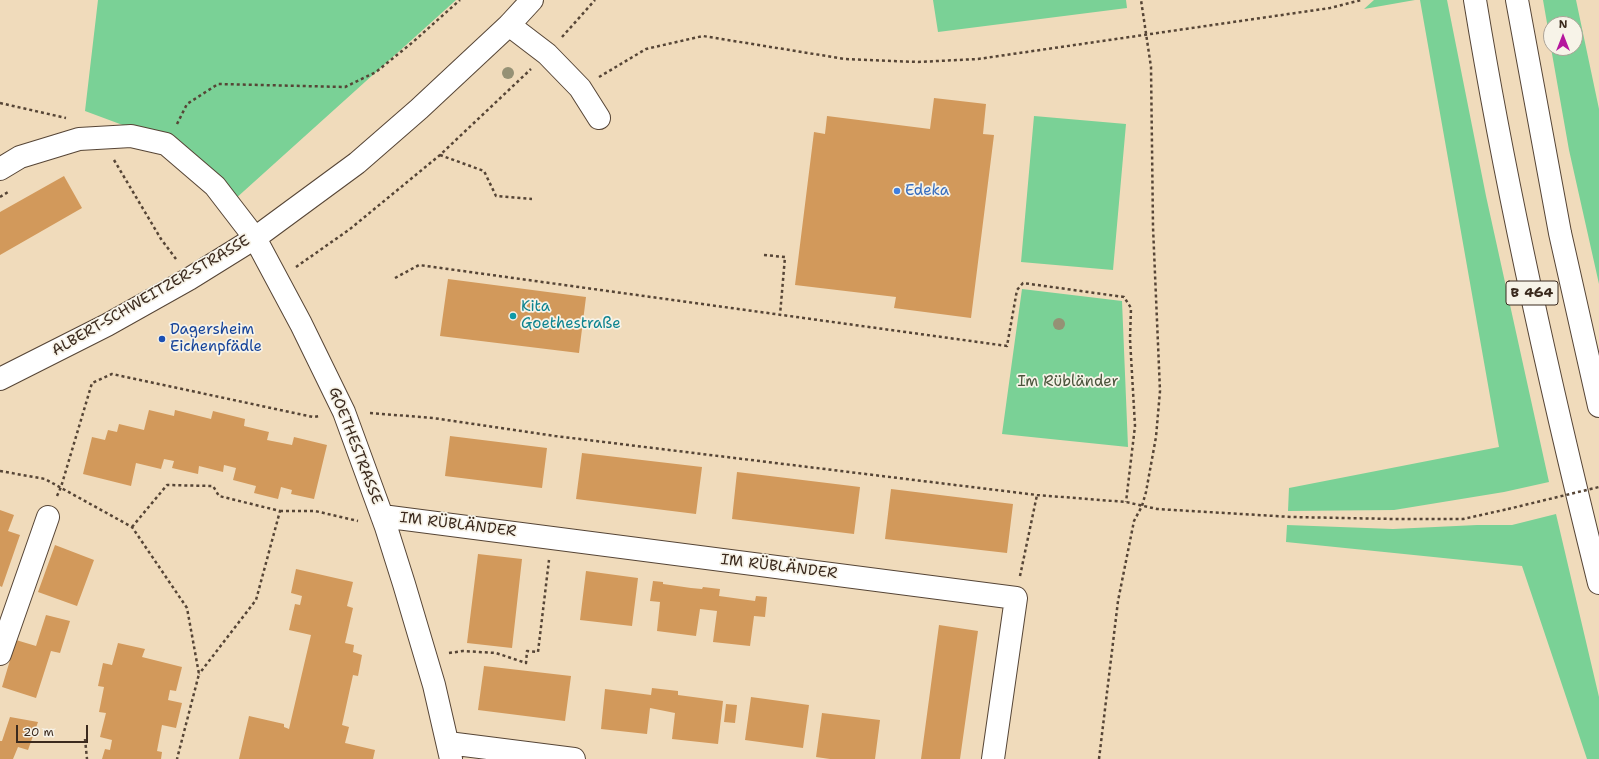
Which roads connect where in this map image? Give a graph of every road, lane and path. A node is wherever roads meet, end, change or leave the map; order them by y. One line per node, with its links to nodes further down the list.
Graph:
1 (460, 0): 16 (path)
2 (532, 0): 8 (main road, ALBERT-SCHWEITZER-STRASSE)
3 (595, 0): 10 (path)
4 (1142, 0): 9 (path)
5 (1361, 0): 9 (path)
6 (1475, 0): 40 (main road, B 464)
7 (1517, 0): 27 (main road, B 464)
8 (509, 25): 10 (main road); 20 (main road, ALBERT-SCHWEITZER-STRASSE)
9 (1146, 35): 11 (path); 34 (path)
10 (547, 54): 11 (main road); 17 (path)
11 (580, 88): 13 (main road)
12 (0, 103): 14 (path)
13 (598, 118)
14 (72, 119)
15 (106, 137): 16 (main road); 18 (main road); 23 (path)
16 (166, 144): 20 (main road, GOETHESTRASSE)
17 (440, 155): 19 (path); 24 (path)
18 (0, 169)
19 (532, 199)
20 (255, 238): 23 (main road, ALBERT-SCHWEITZER-STRASSE); 24 (main road, GOETHESTRASSE)
21 (764, 255): 25 (path)
22 (395, 278): 25 (path)
23 (189, 279): 26 (main road, ALBERT-SCHWEITZER-STRASSE)
24 (278, 280): 28 (main road, GOETHESTRASSE)
25 (780, 315): 33 (path)
26 (0, 379)
27 (1599, 406)
28 (344, 412): 30 (path); 32 (path); 37 (main road, GOETHESTRASSE)
29 (0, 472): 30 (path)
30 (61, 487): 36 (path); 38 (path)
31 (1599, 487): 34 (path, bridge)
32 (1037, 495): 33 (path); 41 (path)
33 (1126, 502): 34 (path)
34 (1142, 506): 51 (path)
35 (280, 511): 37 (path); 38 (path); 44 (path)
36 (48, 517): 42 (main road)
37 (384, 521): 39 (main road, IM RÜBLÄNDER); 43 (main road, GOETHESTRASSE)
38 (132, 527): 44 (path)
39 (552, 537): 41 (main road, IM RÜBLÄNDER); 43 (path)
40 (1599, 583)
41 (1016, 598): 50 (main road)
42 (0, 654)
43 (426, 656): 46 (main road, GOETHESTRASSE)
44 (199, 674): 48 (path)
45 (85, 739): 47 (path)
46 (450, 751): 49 (main road)
47 (87, 759)
48 (177, 759)
49 (574, 759)
50 (993, 759)
51 (1099, 759)

